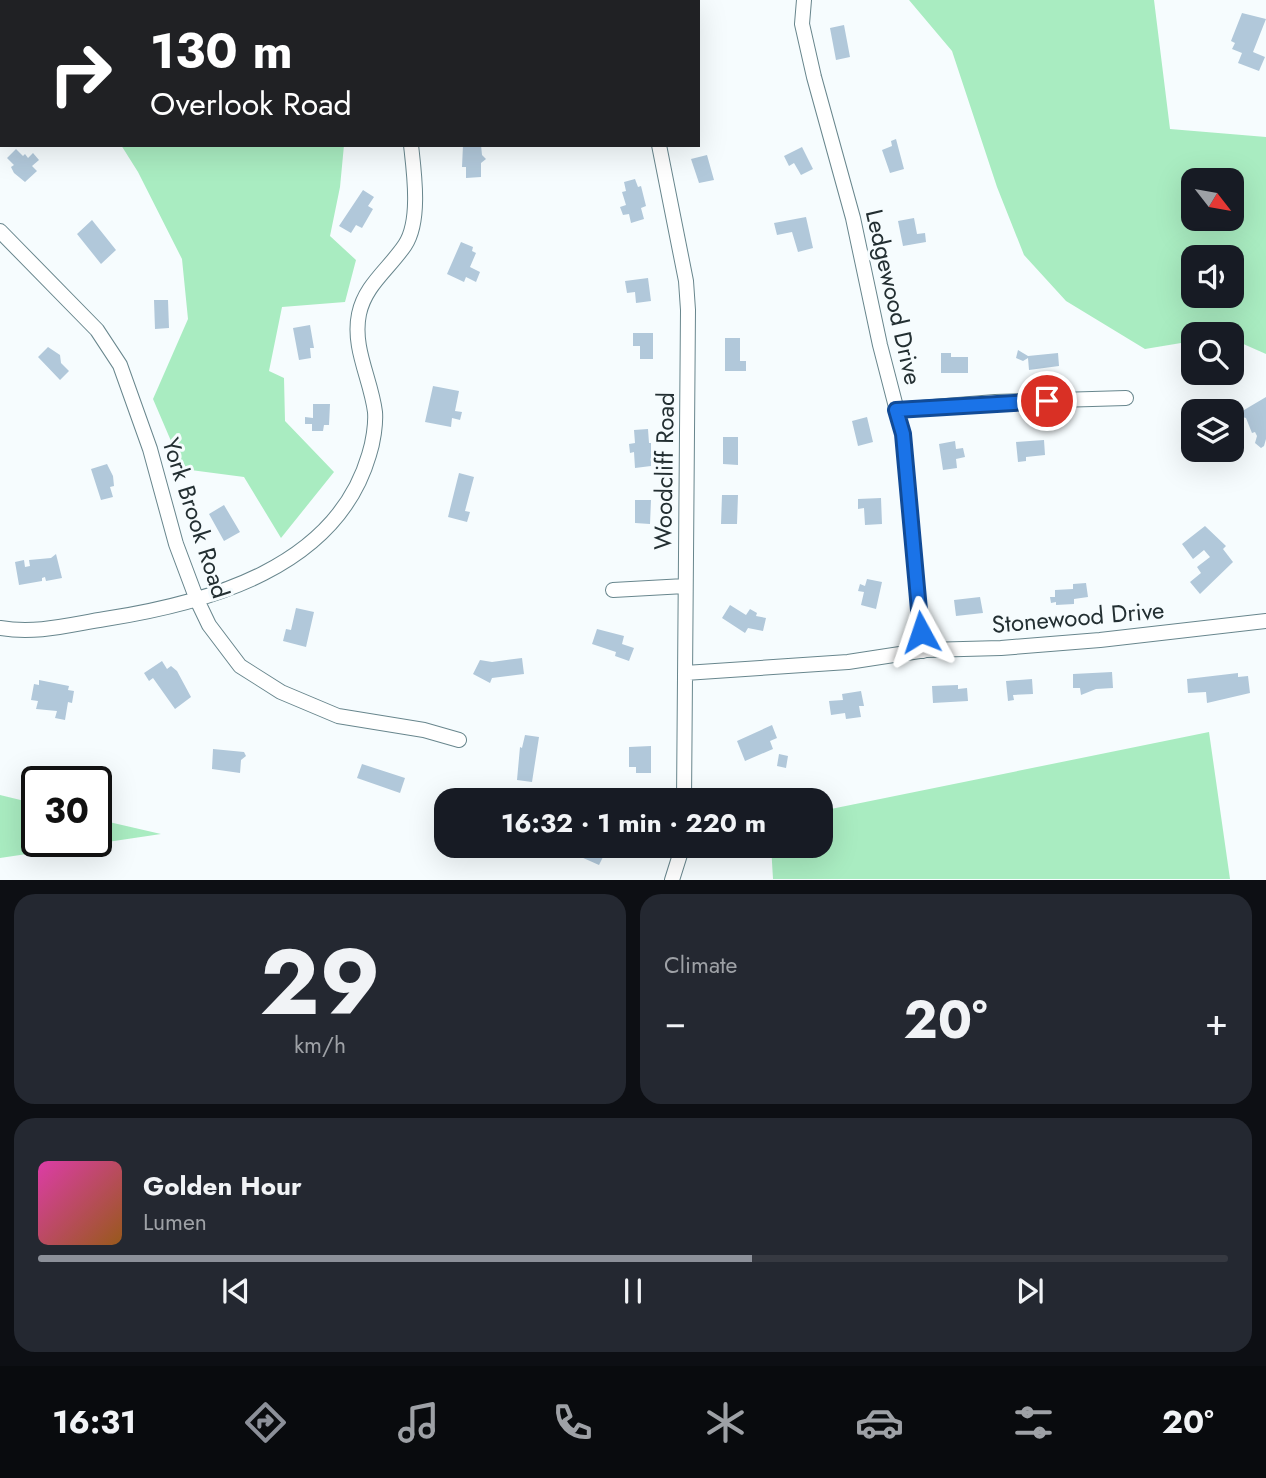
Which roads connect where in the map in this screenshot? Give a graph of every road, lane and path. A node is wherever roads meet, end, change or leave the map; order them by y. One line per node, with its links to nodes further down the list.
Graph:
1 (804, 0): 6 (street, Ledgewood Drive)
2 (411, 147): 9 (street)
3 (659, 147): 7 (street, Woodcliff Road)
4 (0, 231): 9 (street, York Brook Road)
5 (1126, 398): 6 (street)
6 (896, 410): 12 (street, Ledgewood Drive)
7 (685, 586): 8 (street); 13 (street, Woodcliff Road)
8 (613, 590)
9 (197, 600): 11 (street); 14 (street, York Brook Road)
10 (1266, 621): 12 (street, Stonewood Drive)
11 (0, 628)
12 (923, 651): 13 (street, Stonewood Drive)
13 (685, 673): 15 (street, Woodcliff Road)
14 (459, 740)
15 (684, 788)
16 (679, 858): 17 (street)
17 (671, 880)

